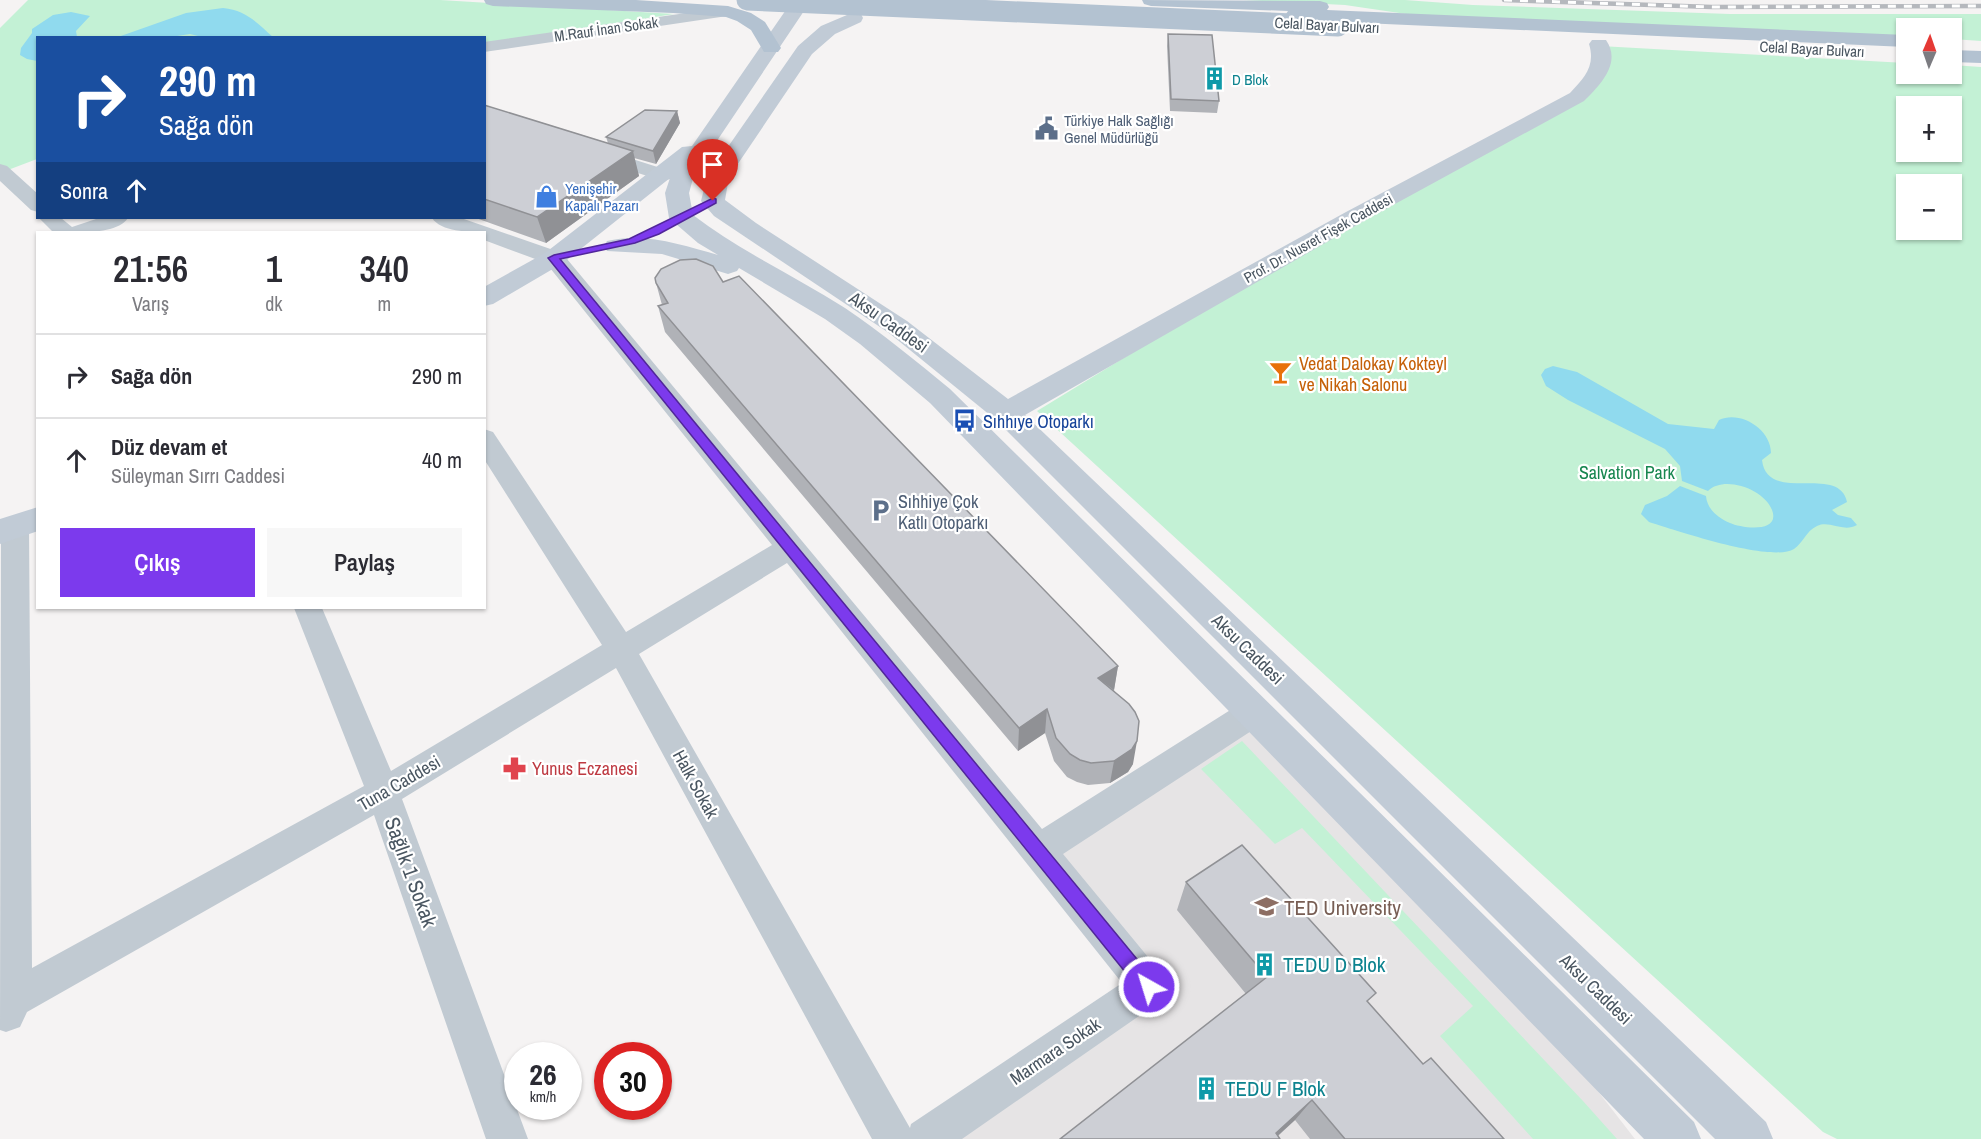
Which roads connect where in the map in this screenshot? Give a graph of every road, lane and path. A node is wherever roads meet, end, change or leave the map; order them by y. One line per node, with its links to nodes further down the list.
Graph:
1 (493, 0): 7 (main road)
2 (747, 0): 9 (main road, Celal Bayar Bulvarı, bridge)
3 (889, 0): 8 (main road)
4 (982, 0): 9 (main road, Celal Bayar Bulvarı)
5 (1151, 0): 10 (main road)
6 (796, 4): 8 (main road); 16 (main road)
7 (728, 12): 15 (street, M.Rauf İnan Sokak); 16 (main road)
8 (862, 15): 10 (main road); 24 (main road)
9 (1337, 21): 10 (main road, Celal Bayar Bulvarı)
10 (1408, 24): 11 (main road, Celal Bayar Bulvarı); 17 (main road, Celal Bayar Bulvarı)
11 (1896, 41)
12 (1962, 43): 14 (main road)
13 (1599, 44): 38 (main road, Prof. Dr. Nusret Fişek Caddesi)
14 (1981, 44)
15 (486, 47)
16 (771, 48): 20 (main road)
17 (1896, 52)
18 (1962, 56): 19 (main road)
19 (1981, 57)
20 (708, 137): 23 (main road); 26 (main road)
21 (585, 150): 23 (street)
22 (0, 170): 25 (street)
23 (663, 175): 35 (main road)
24 (713, 201): 26 (main road); 38 (main road, Aksu Caddesi)
25 (36, 204)
26 (681, 218): 34 (main road); 36 (main road, Aksu Caddesi)
27 (50, 219): 30 (street)
28 (114, 219): 31 (street)
29 (445, 219): 32 (street)
30 (64, 231)
31 (80, 231)
32 (478, 231)
33 (486, 234): 35 (street)
34 (616, 246): 35 (main road); 36 (main road)
35 (554, 258): 37 (main road); 41 (street, Marmara Sokak)
36 (802, 294): 44 (main road, Aksu Caddesi)
37 (486, 297)
38 (1006, 412): 52 (main road, Aksu Caddesi)
39 (486, 441): 43 (street, Halk Sokak)
40 (17, 525): 47 (street)
41 (791, 547): 43 (street, Tuna Caddesi); 46 (street, Marmara Sokak)
42 (308, 609): 45 (street, Sağlık 1 Sokak)
43 (621, 649): 45 (street, Tuna Caddesi); 49 (street, Halk Sokak)
44 (1254, 712): 46 (street); 51 (main road, Aksu Caddesi)
45 (383, 793): 47 (street, Tuna Caddesi); 48 (street, Sağlık 1 Sokak)
46 (1038, 851): 50 (street, Marmara Sokak)
47 (4, 1010)
48 (507, 1139)
49 (894, 1139)
50 (926, 1139)
51 (1677, 1139)
52 (1749, 1139)

